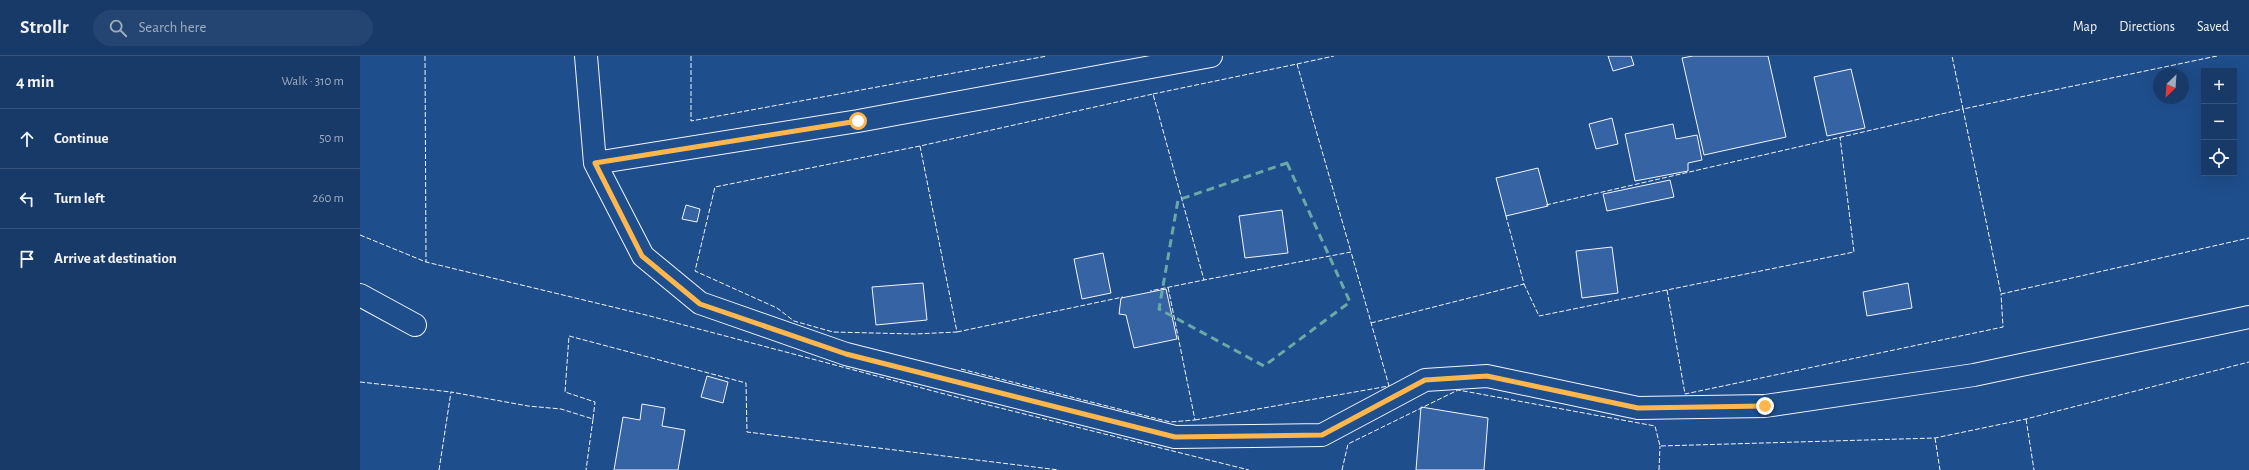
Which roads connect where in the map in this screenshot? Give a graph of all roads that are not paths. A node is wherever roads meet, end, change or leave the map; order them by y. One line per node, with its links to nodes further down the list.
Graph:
1 (586, 56): 3 (street)
2 (1211, 56): 3 (street)
3 (595, 163): 5 (street)
4 (360, 295): 6 (street)
5 (2249, 317)
6 (415, 325)

